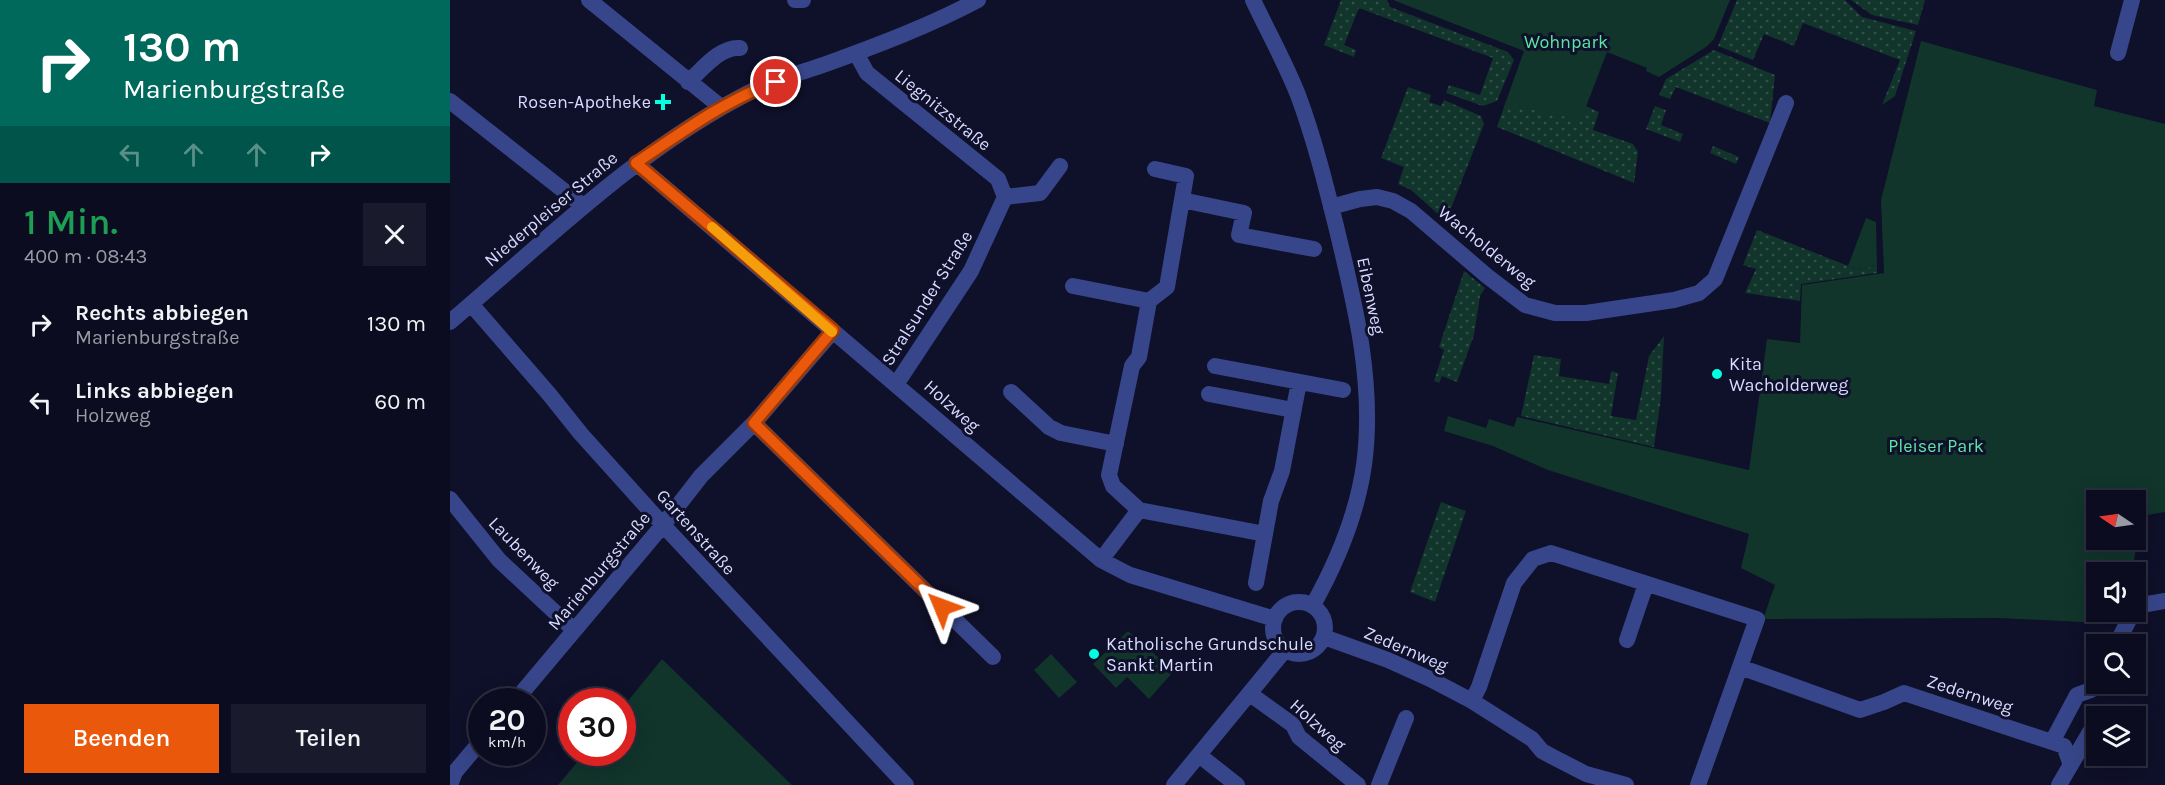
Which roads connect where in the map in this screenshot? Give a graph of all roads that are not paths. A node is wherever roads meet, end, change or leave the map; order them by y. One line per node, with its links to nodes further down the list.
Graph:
1 (589, 0): 8 (street)
2 (978, 0): 6 (street, Niederpleiser Straße)
3 (1253, 0): 18 (street, Eibenweg)
4 (2132, 0): 7 (street)
5 (740, 48): 8 (street)
6 (856, 53): 11 (street, Niederpleiser Straße); 15 (street, Liegnitzstraße)
7 (2118, 53)
8 (688, 82): 11 (street)
9 (450, 101): 17 (street)
10 (1786, 103): 18 (street, Wacholderweg)
11 (721, 107): 12 (street, Niederpleiser Straße)
12 (636, 163): 17 (street, Niederpleiser Straße); 24 (street, Holzweg)
13 (1060, 166): 15 (street)
14 (1155, 169): 16 (street)
15 (1005, 197): 27 (street, Stralsunder Straße)
16 (1182, 200): 19 (street); 21 (street)
17 (582, 205): 22 (street, Niederpleiser Straße)
18 (1331, 207): 43 (street, Eibenweg)
19 (1314, 249)
20 (1073, 286): 21 (street)
21 (1149, 301): 33 (street)
22 (471, 304): 23 (street, Niederpleiser Straße); 36 (street, Gartenstraße)
23 (450, 322)
24 (833, 330): 27 (street, Holzweg); 32 (street, Marienburgstraße)
25 (1215, 366): 26 (street)
26 (1299, 382): 28 (street); 31 (street)
27 (897, 384): 38 (street, Holzweg)
28 (1343, 390)
29 (1011, 392): 33 (street)
30 (1209, 394): 31 (street)
31 (1293, 410): 37 (street)
32 (754, 423): 36 (street, Marienburgstraße); 49 (street)
33 (1116, 444): 35 (street)
34 (450, 499): 45 (street, Laubenweg)
35 (1138, 510): 37 (street); 38 (street)
36 (663, 525): 45 (street, Marienburgstraße); 61 (street, Gartenstraße)
37 (1265, 534): 39 (street)
38 (1101, 560): 44 (street, Holzweg)
39 (1256, 583)
40 (1647, 584): 47 (street); 50 (street); 54 (street)
41 (2165, 601): 42 (street)
42 (2146, 604)
43 (1313, 605): 44 (street); 46 (street)
44 (1275, 619): 48 (street)
45 (574, 630): 51 (street, Marienburgstraße)
46 (1324, 637): 48 (street); 54 (street, Zedernweg)
47 (1627, 640)
48 (1285, 650): 53 (street)
49 (993, 657)
50 (1740, 667): 57 (street, Zedernweg); 68 (street)
51 (526, 688)
52 (2086, 690): 57 (street)
53 (1250, 694): 58 (street); 65 (street, Holzweg)
54 (1472, 701): 67 (street, Zedernweg)
55 (1406, 718): 66 (street)
56 (2086, 739): 60 (street)
57 (2052, 742): 60 (street)
58 (1199, 755): 63 (street); 64 (street)
59 (468, 756): 62 (street)
60 (2071, 765): 69 (street)
61 (900, 783)
62 (450, 785)
63 (1174, 785)
64 (1237, 785)
65 (1358, 785)
66 (1379, 785)
67 (1626, 785)
68 (1698, 785)
69 (2059, 785)

